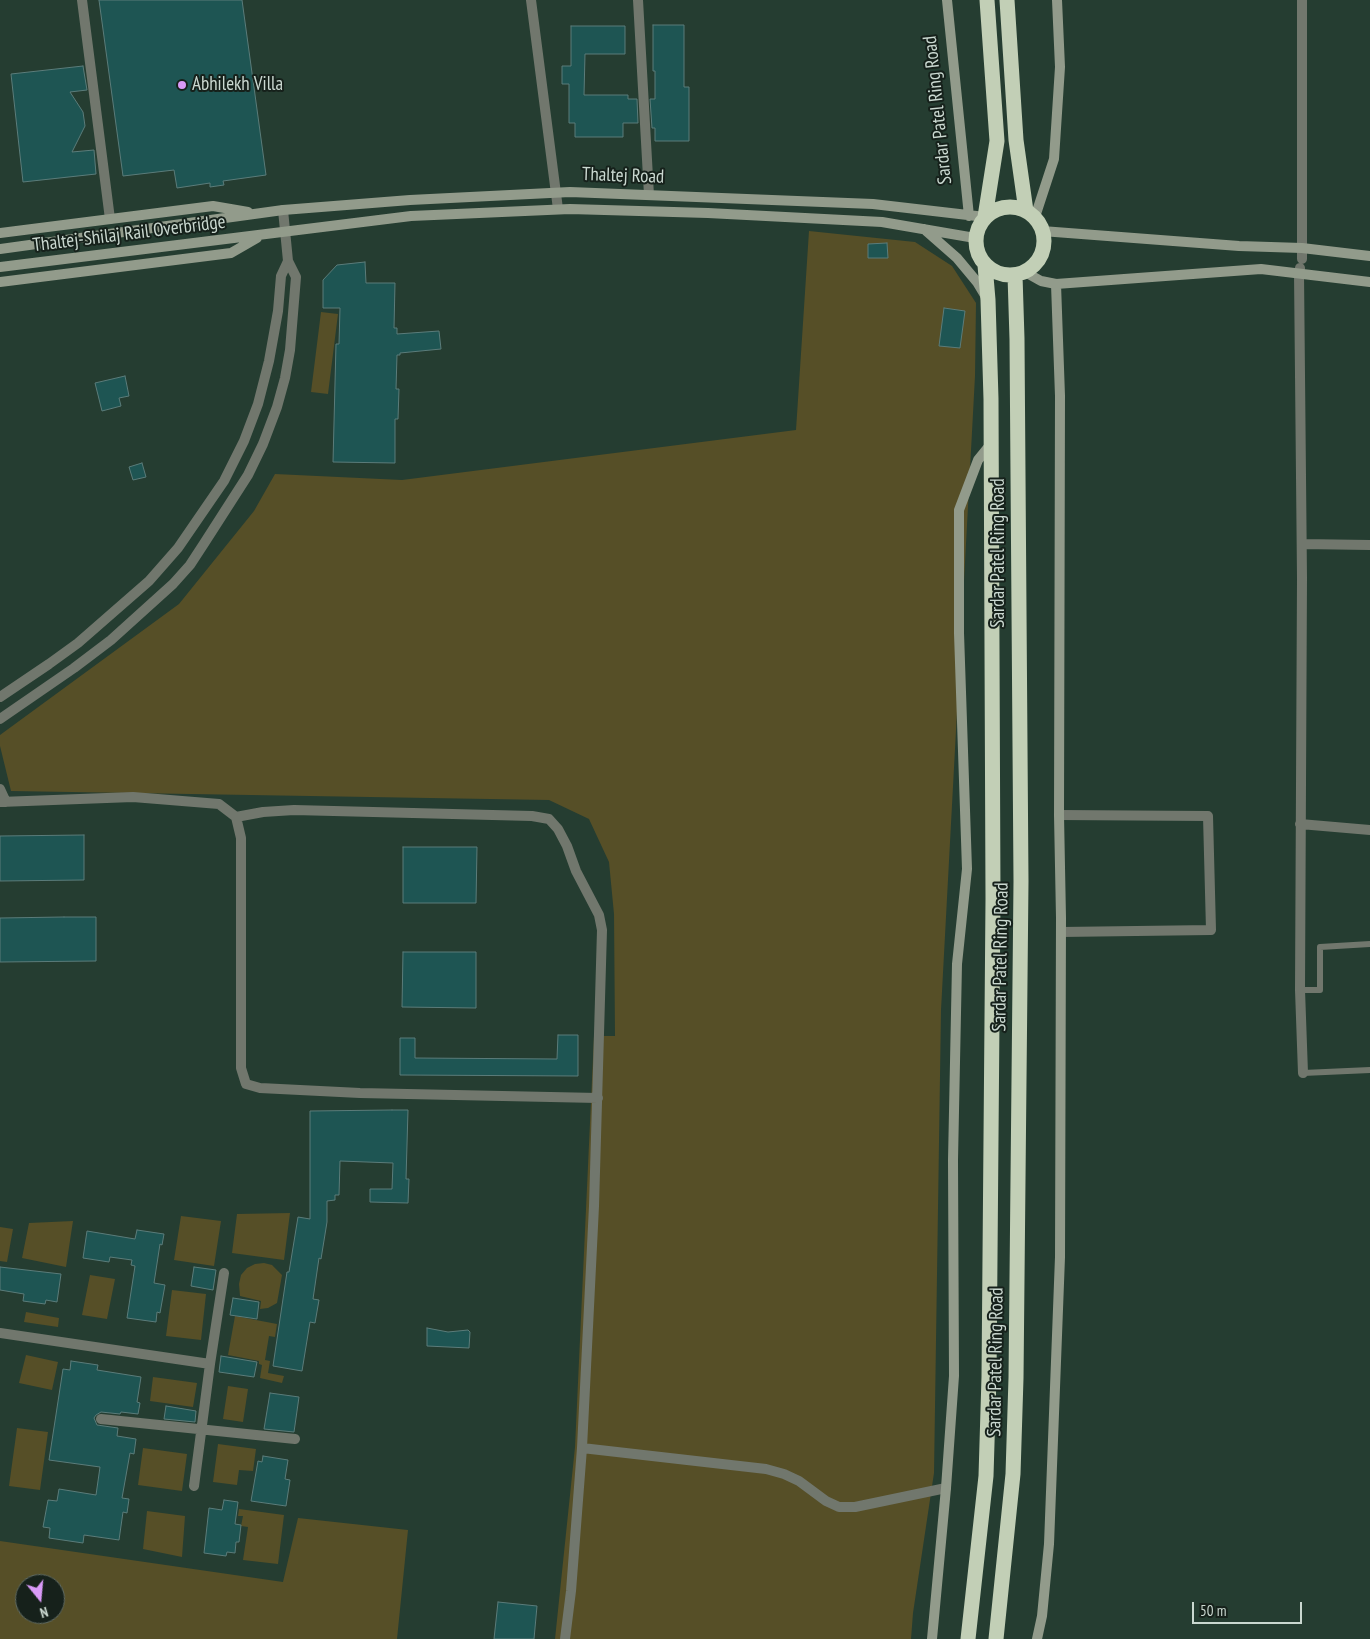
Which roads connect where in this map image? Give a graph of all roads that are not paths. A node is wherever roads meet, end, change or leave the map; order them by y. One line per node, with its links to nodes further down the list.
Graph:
1 (82, 0): 16 (street)
2 (531, 0): 9 (street)
3 (638, 0): 10 (street)
4 (947, 0): 14 (street, Sardar Patel Ring Road)
5 (987, 0): 15 (highway)
6 (1006, 0): 17 (highway)
7 (1057, 0): 17 (street)
8 (1302, 0): 23 (street)
9 (555, 193): 10 (street, Thaltej Road); 11 (street); 12 (street, Thaltej Road)
10 (649, 195): 14 (street, Thaltej Road)
11 (558, 209): 18 (street, Thaltej-Shilaj Rail Overbridge); 19 (street, Thaltej-Shilaj Rail Overbridge)
12 (283, 210): 13 (street, Thaltej Road); 19 (street)
13 (259, 214): 16 (street); 24 (street, Thaltej-Shilaj Rail Overbridge)
14 (969, 216): 15 (street, Thaltej Road)
15 (985, 217): 17 (highway); 22 (highway)
16 (110, 219): 20 (street)
17 (1034, 220): 23 (street); 30 (highway)
18 (923, 229): 22 (street, Thaltej-Shilaj Rail Overbridge); 34 (street)
19 (286, 232): 21 (street, Thaltej-Shilaj Rail Overbridge); 26 (street)
20 (0, 233)
21 (262, 235): 29 (street, Thaltej-Shilaj Rail Overbridge); 31 (street)
22 (975, 238): 27 (highway)
23 (1302, 248): 25 (street); 28 (street)
24 (0, 249)
25 (1370, 256)
26 (288, 261): 38 (street); 39 (street)
27 (985, 265): 30 (highway); 34 (highway, Sardar Patel Ring Road)
28 (1300, 267): 32 (street); 33 (street); 36 (street)
29 (0, 268)
30 (1020, 274): 33 (street); 64 (highway, Sardar Patel Ring Road)
31 (0, 282)
32 (1370, 282)
33 (1056, 284): 42 (street)
34 (988, 300): 35 (highway, Sardar Patel Ring Road)
35 (991, 444): 60 (street, Sardar Patel Ring Road); 63 (highway, Sardar Patel Ring Road)
36 (1302, 544): 37 (street); 44 (street)
37 (1370, 545)
38 (0, 697)
39 (0, 719)
40 (0, 789): 41 (street)
41 (3, 802): 43 (street)
42 (1059, 816): 46 (street); 46 (street)
43 (236, 817): 51 (street); 51 (street)
44 (1300, 824): 45 (street); 48 (street)
45 (1370, 830)
46 (1061, 932): 65 (street)
47 (1370, 944): 48 (lane)
48 (1300, 990): 50 (street)
49 (1370, 1070): 50 (lane)
50 (1303, 1073)
51 (598, 1098): 58 (street)
52 (224, 1273): 54 (street)
53 (0, 1333): 54 (street)
54 (210, 1364): 56 (street)
55 (101, 1418): 56 (street)
56 (202, 1429): 57 (street); 59 (street)
57 (295, 1439)
58 (582, 1448): 60 (street); 61 (street)
59 (194, 1486)
60 (946, 1488): 62 (street, Sardar Patel Ring Road)
61 (565, 1639)
62 (932, 1639)
63 (968, 1639)
64 (996, 1639)
65 (1037, 1639)

